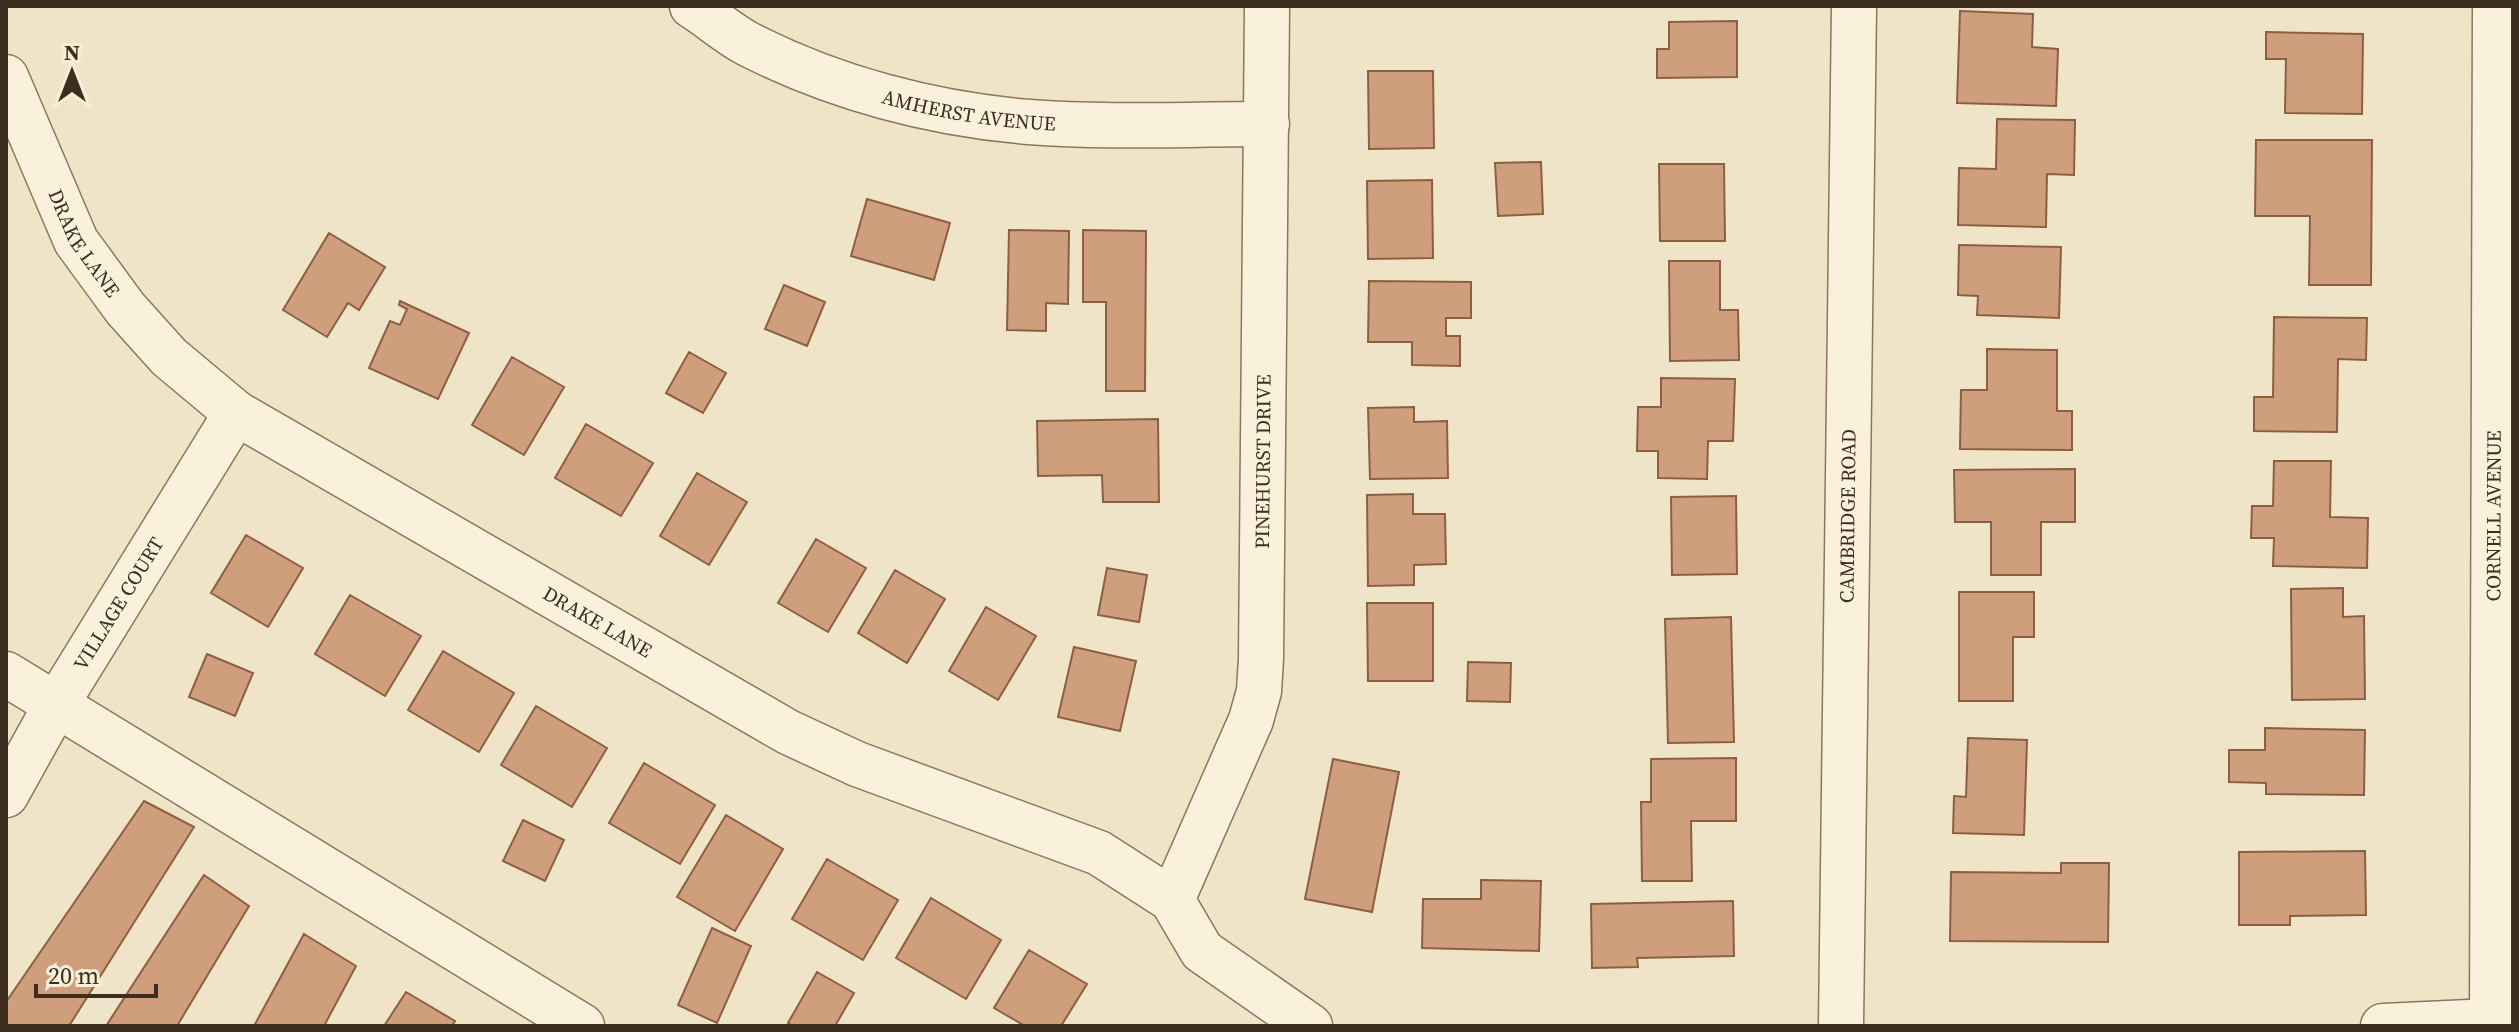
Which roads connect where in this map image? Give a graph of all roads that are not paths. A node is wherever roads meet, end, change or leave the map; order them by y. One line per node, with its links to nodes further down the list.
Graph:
1 (692, 6): 6 (street, AMHERST AVENUE)
2 (1267, 6): 6 (street, PINEHURST DRIVE)
3 (1854, 6): 15 (street, CAMBRIDGE ROAD)
4 (2495, 6): 12 (street, CORNELL AVENUE)
5 (6, 77): 7 (street, DRAKE LANE)
6 (1267, 124): 11 (street, PINEHURST DRIVE)
7 (236, 413): 9 (street, VILLAGE COURT); 11 (street, DRAKE LANE)
8 (6, 674): 9 (street)
9 (56, 705): 10 (street, VILLAGE COURT); 13 (street)
10 (6, 795)
11 (1172, 900): 14 (street, DRAKE LANE)
12 (2499, 1022): 16 (street)
13 (582, 1026)
14 (1310, 1026)
15 (1841, 1026)
16 (2383, 1026)

